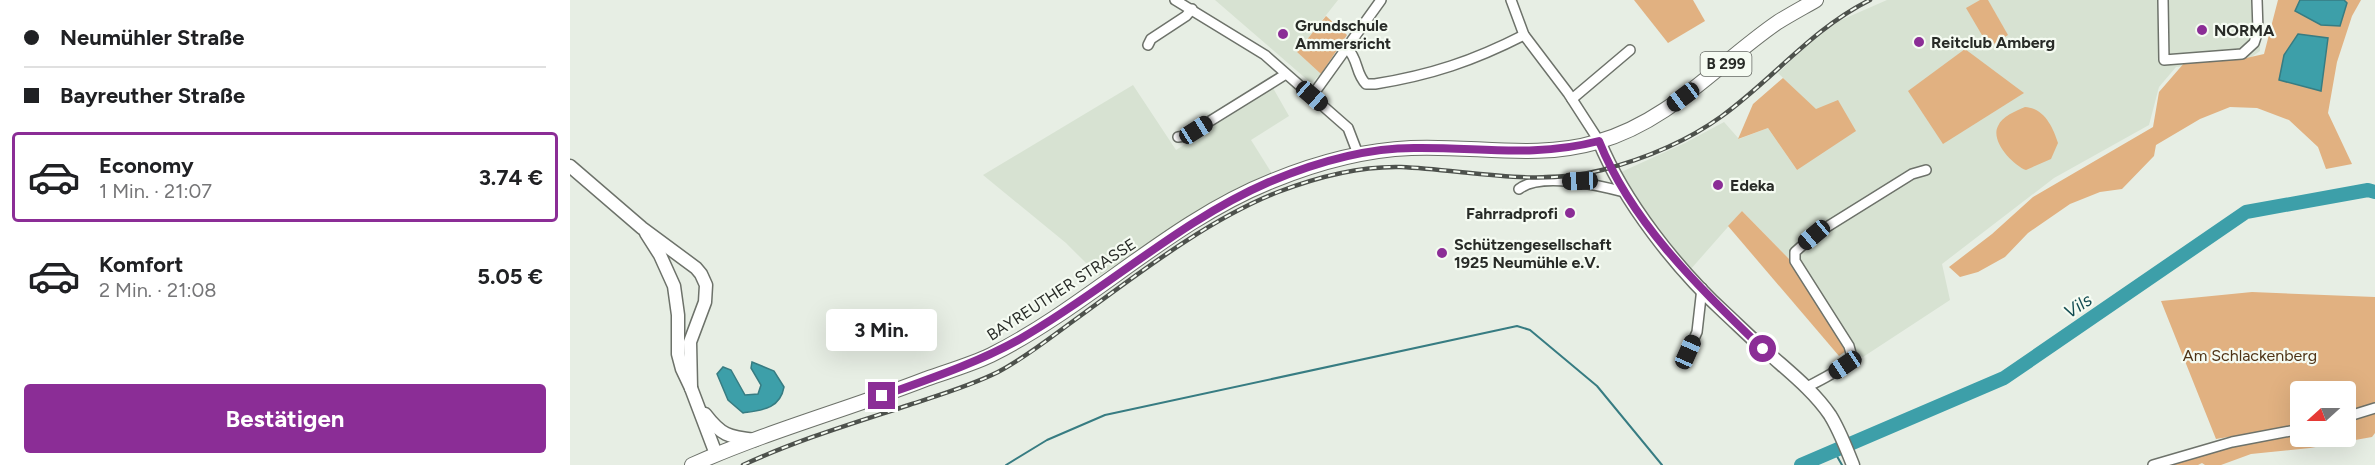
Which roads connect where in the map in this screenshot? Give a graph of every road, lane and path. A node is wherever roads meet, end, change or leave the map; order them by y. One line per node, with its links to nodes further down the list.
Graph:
1 (1175, 0): 7 (street)
2 (1381, 0): 10 (street)
3 (1511, 0): 8 (street)
4 (1816, 0): 16 (main road, B 299)
5 (2163, 0): 6 (street)
6 (2257, 0)
7 (1192, 9): 9 (street); 12 (street)
8 (1524, 35): 10 (street); 14 (street)
9 (1148, 45)
10 (1347, 48): 13 (street)
11 (1630, 50): 14 (street)
12 (1287, 74): 13 (street); 15 (street)
13 (1312, 96): 17 (street)
14 (1572, 99): 16 (street)
15 (1178, 137)
16 (1599, 141): 17 (main road, B 299); 21 (main road)
17 (1358, 154): 31 (main road, BAYREUTHER STRASSE / B 299)
18 (570, 166): 22 (main road)
19 (1926, 170): 25 (street)
20 (1518, 189): 21 (street)
21 (1624, 192): 23 (main road)
22 (642, 228): 26 (main road); 26 (main road)
23 (1702, 288): 24 (street); 25 (main road)
24 (1688, 352)
25 (1807, 387): 33 (main road)
26 (691, 388): 27 (main road)
27 (696, 400): 31 (main road); 32 (main road)
28 (2375, 408): 29 (street)
29 (2356, 414)
30 (2290, 431): 35 (street)
31 (755, 440): 32 (main road, BAYREUTHER STRASSE / B 299)
32 (716, 454): 34 (main road, BAYREUTHER STRASSE / B 299)
33 (1852, 463)
34 (692, 465)
35 (2153, 465)

